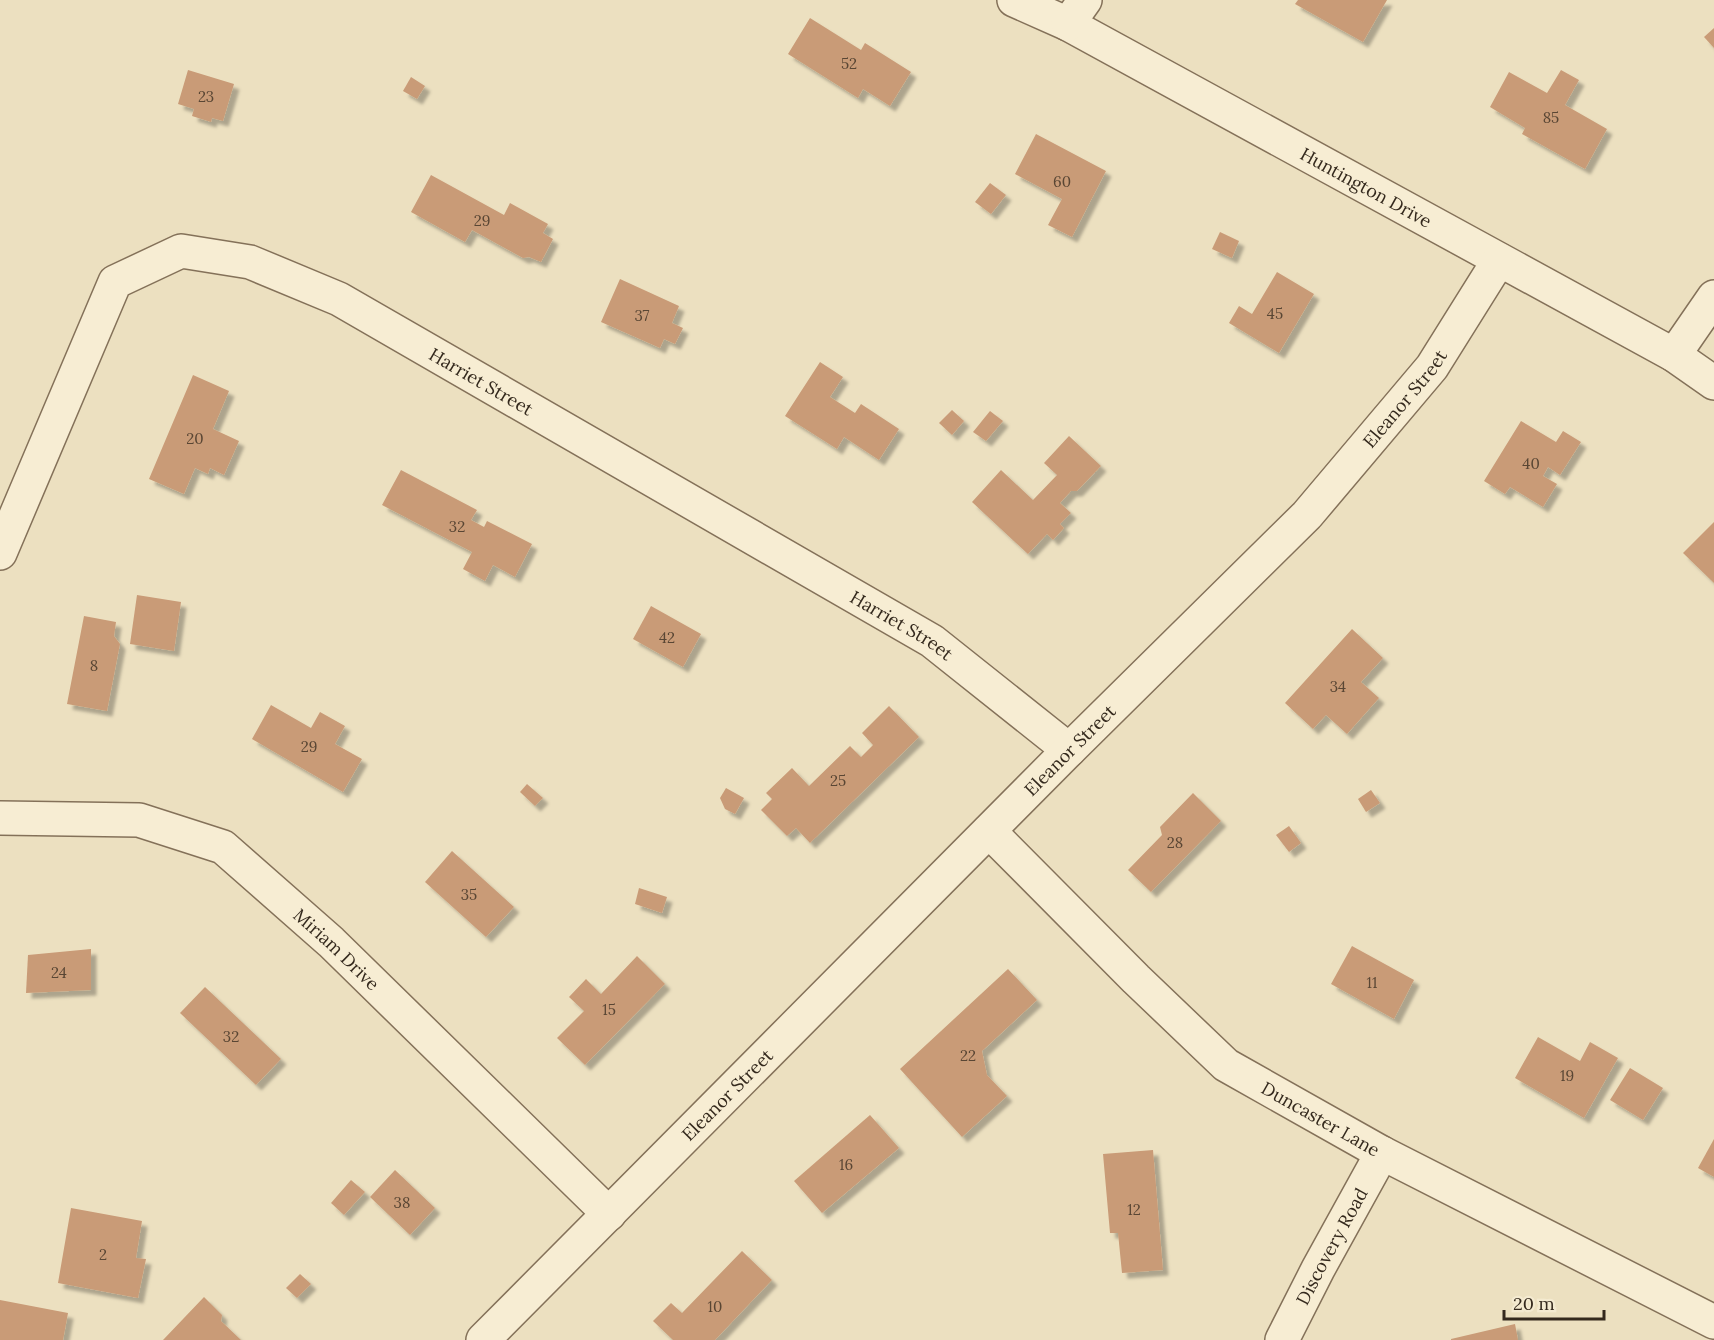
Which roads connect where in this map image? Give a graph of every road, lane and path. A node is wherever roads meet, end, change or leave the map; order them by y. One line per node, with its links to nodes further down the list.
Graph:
1 (1014, 0): 2 (street, Huntington Drive)
2 (1077, 12): 3 (street, Huntington Drive)
3 (1499, 260): 5 (street, Huntington Drive); 8 (street, Eleanor Street)
4 (1714, 297): 5 (street)
5 (1674, 355): 6 (street, Huntington Drive)
6 (1714, 383)
7 (0, 553): 8 (street, Harriet Street)
8 (1069, 750): 10 (street, Eleanor Street)
9 (0, 818): 12 (street, Miriam Drive)
10 (989, 831): 11 (street, Duncaster Lane); 12 (street, Eleanor Street)
11 (1382, 1153): 13 (street, Duncaster Lane); 15 (street, Discovery Road)
12 (609, 1214): 14 (street, Eleanor Street)
13 (1714, 1322)
14 (483, 1340)
15 (1282, 1340)

